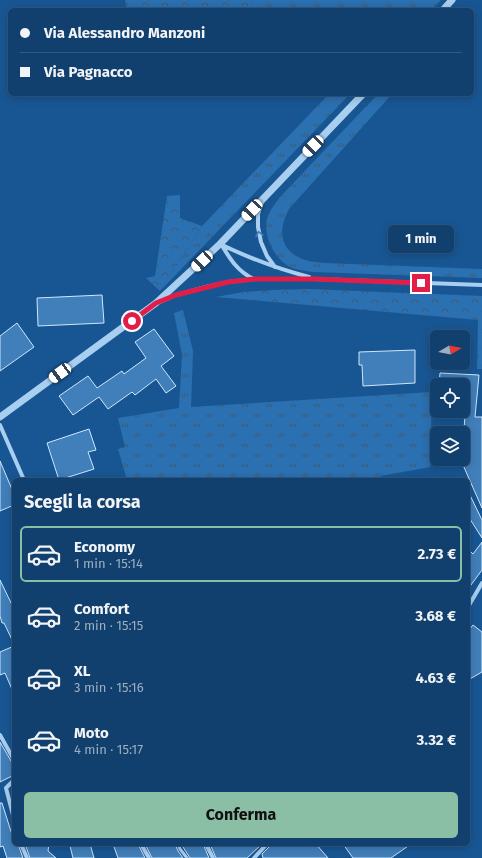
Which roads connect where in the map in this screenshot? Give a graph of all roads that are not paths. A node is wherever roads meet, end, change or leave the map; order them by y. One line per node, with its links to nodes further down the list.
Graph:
1 (452, 0): 2 (street)
2 (445, 8)
3 (360, 96): 4 (street)
4 (263, 198): 5 (street); 6 (street, one-way to 4)
5 (220, 244): 6 (street); 7 (street); 10 (street)
6 (275, 267): 8 (street)
7 (254, 279): 8 (street); 10 (street)
8 (315, 279): 9 (street)
9 (482, 285)
10 (156, 303): 11 (street)
11 (0, 417)
12 (0, 425): 13 (street)
13 (23, 478)
14 (482, 583): 15 (street)
15 (470, 604)
16 (0, 735): 17 (street)
17 (12, 756)
18 (12, 782): 19 (street)
19 (12, 811)
20 (22, 846): 25 (street)
21 (142, 846): 26 (street)
22 (179, 846): 27 (lane)
23 (207, 846): 28 (street)
24 (265, 846): 29 (street)
25 (27, 858)
26 (149, 858)
27 (187, 858)
28 (213, 858)
29 (254, 858)

